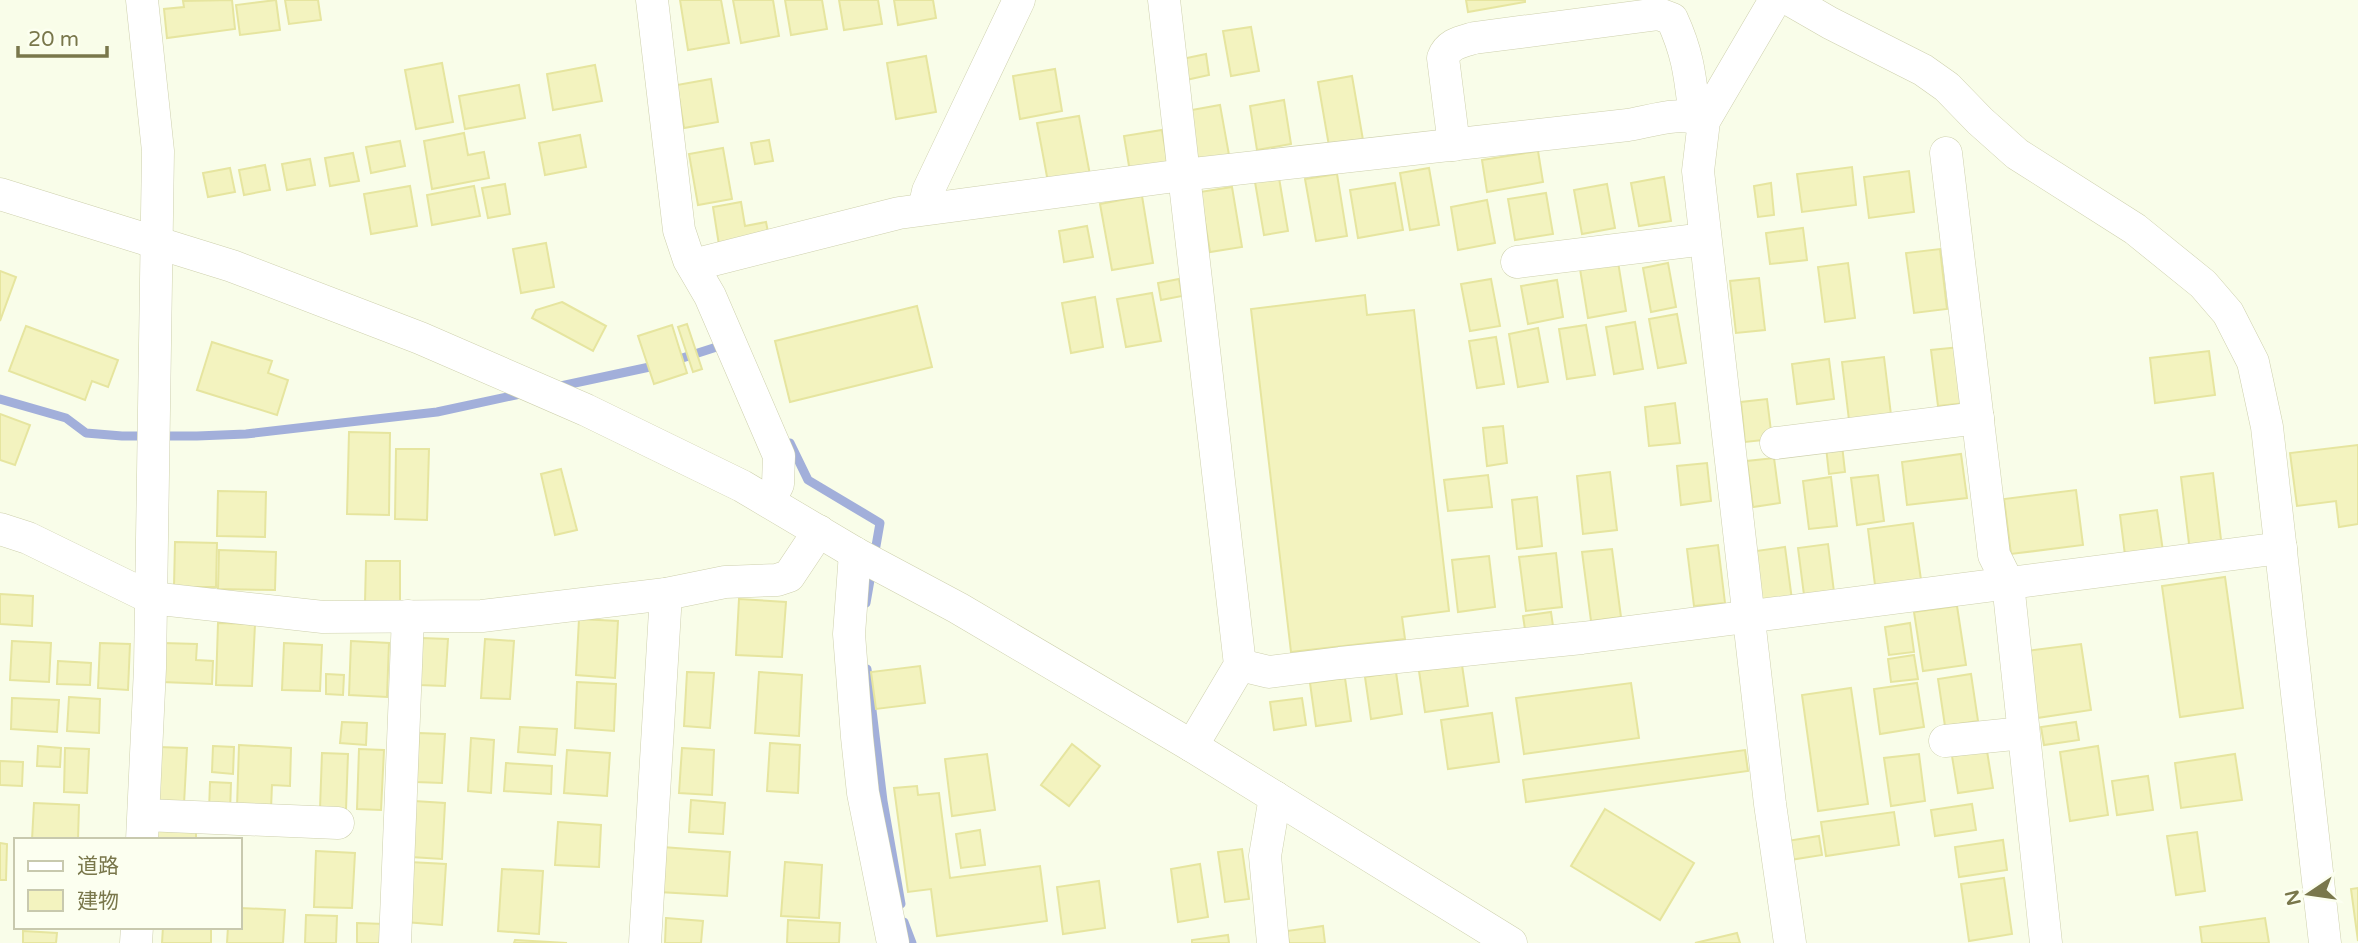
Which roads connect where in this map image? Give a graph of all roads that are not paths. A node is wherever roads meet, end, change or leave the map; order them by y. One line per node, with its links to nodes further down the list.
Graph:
1 (142, 0): 14 (street)
2 (652, 0): 16 (street)
3 (1018, 0): 12 (street)
4 (1164, 0): 10 (street)
5 (1775, 0): 7 (street)
6 (1790, 0): 22 (street)
7 (1699, 119): 8 (street); 8 (street); 13 (street)
8 (1454, 145): 10 (street)
9 (1946, 153): 17 (street)
10 (1183, 175): 12 (street); 29 (street)
11 (0, 194): 14 (street)
12 (924, 209): 16 (street)
13 (1705, 239): 15 (street); 28 (street)
14 (155, 242): 19 (street); 26 (street)
15 (1517, 262)
16 (693, 265): 19 (street)
17 (1978, 418): 18 (street); 24 (street)
18 (1776, 443)
19 (770, 500): 21 (street)
20 (0, 529): 26 (street)
21 (819, 531): 23 (street); 25 (street)
22 (2281, 548): 24 (street); 43 (street)
23 (855, 553): 32 (street); 38 (street)
24 (2008, 583): 28 (street); 30 (street)
25 (666, 594): 27 (street); 37 (street)
26 (151, 598): 27 (street); 35 (street)
27 (408, 616): 36 (street)
28 (1750, 618): 29 (street); 41 (street)
29 (1240, 666): 32 (street)
30 (2023, 733): 31 (street); 42 (street)
31 (1945, 741)
32 (1192, 746): 33 (street)
33 (1275, 797): 39 (street); 40 (street)
34 (338, 823): 35 (street)
35 (143, 828)
36 (395, 943)
37 (645, 943)
38 (893, 943)
39 (1273, 943)
40 (1511, 943)
41 (1790, 943)
42 (2046, 943)
43 (2325, 943)

